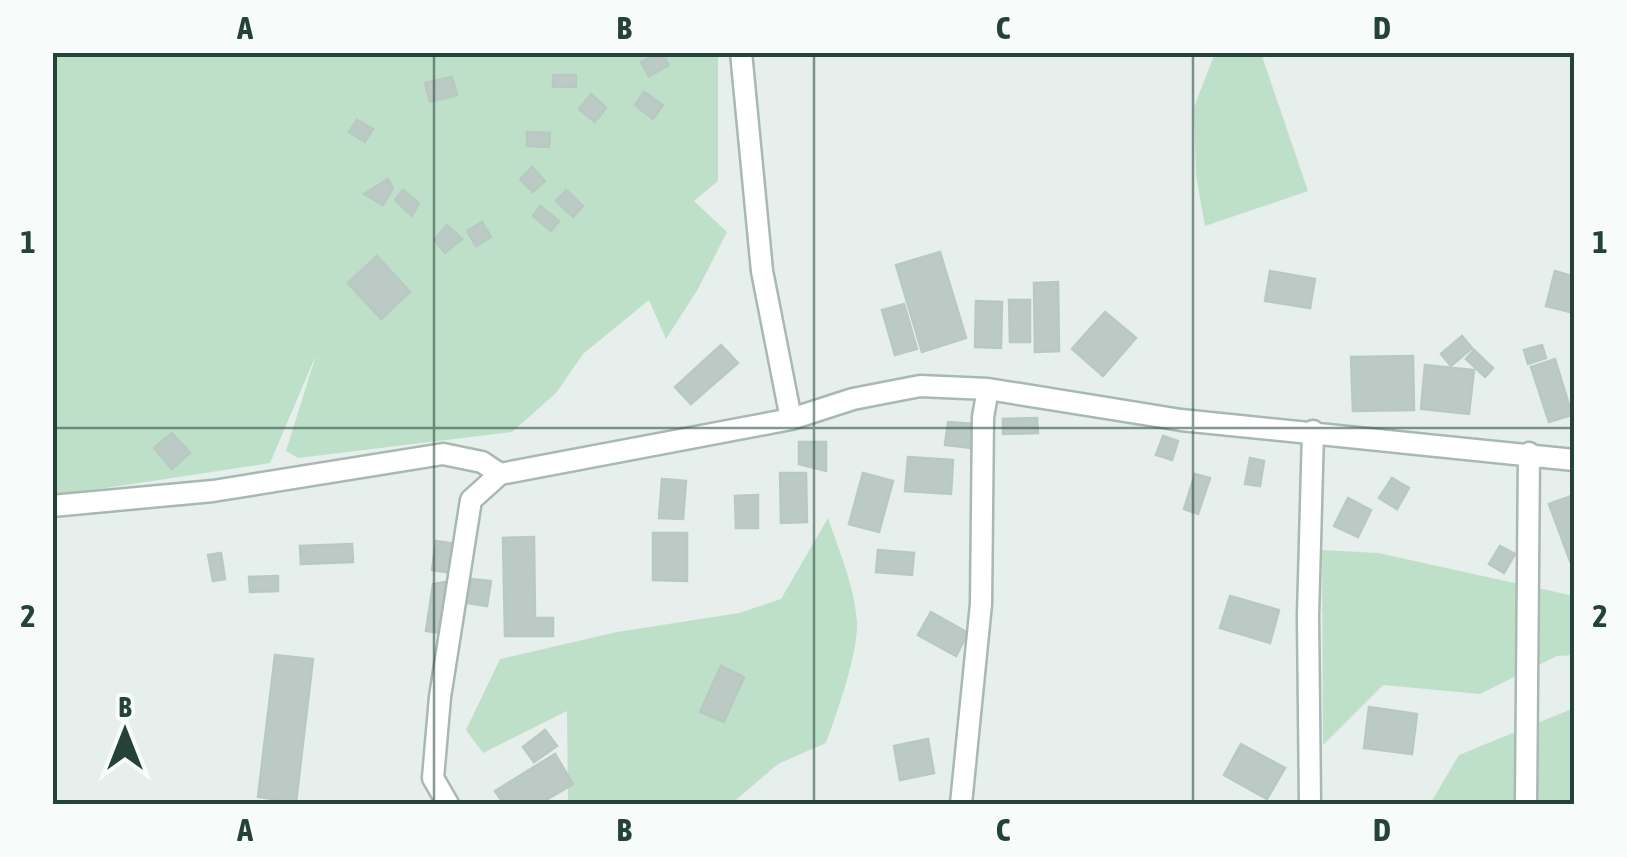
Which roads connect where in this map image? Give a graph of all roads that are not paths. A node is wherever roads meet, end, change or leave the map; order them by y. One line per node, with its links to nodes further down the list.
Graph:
1 (741, 52): 3 (street)
2 (988, 389): 3 (street); 4 (street); 10 (street)
3 (791, 419): 7 (street)
4 (1312, 431): 5 (street); 11 (street)
5 (1530, 453): 6 (street); 12 (street)
6 (1574, 460)
7 (500, 474): 8 (street); 9 (street)
8 (52, 506)
9 (448, 804)
10 (960, 804)
11 (1310, 804)
12 (1526, 804)

